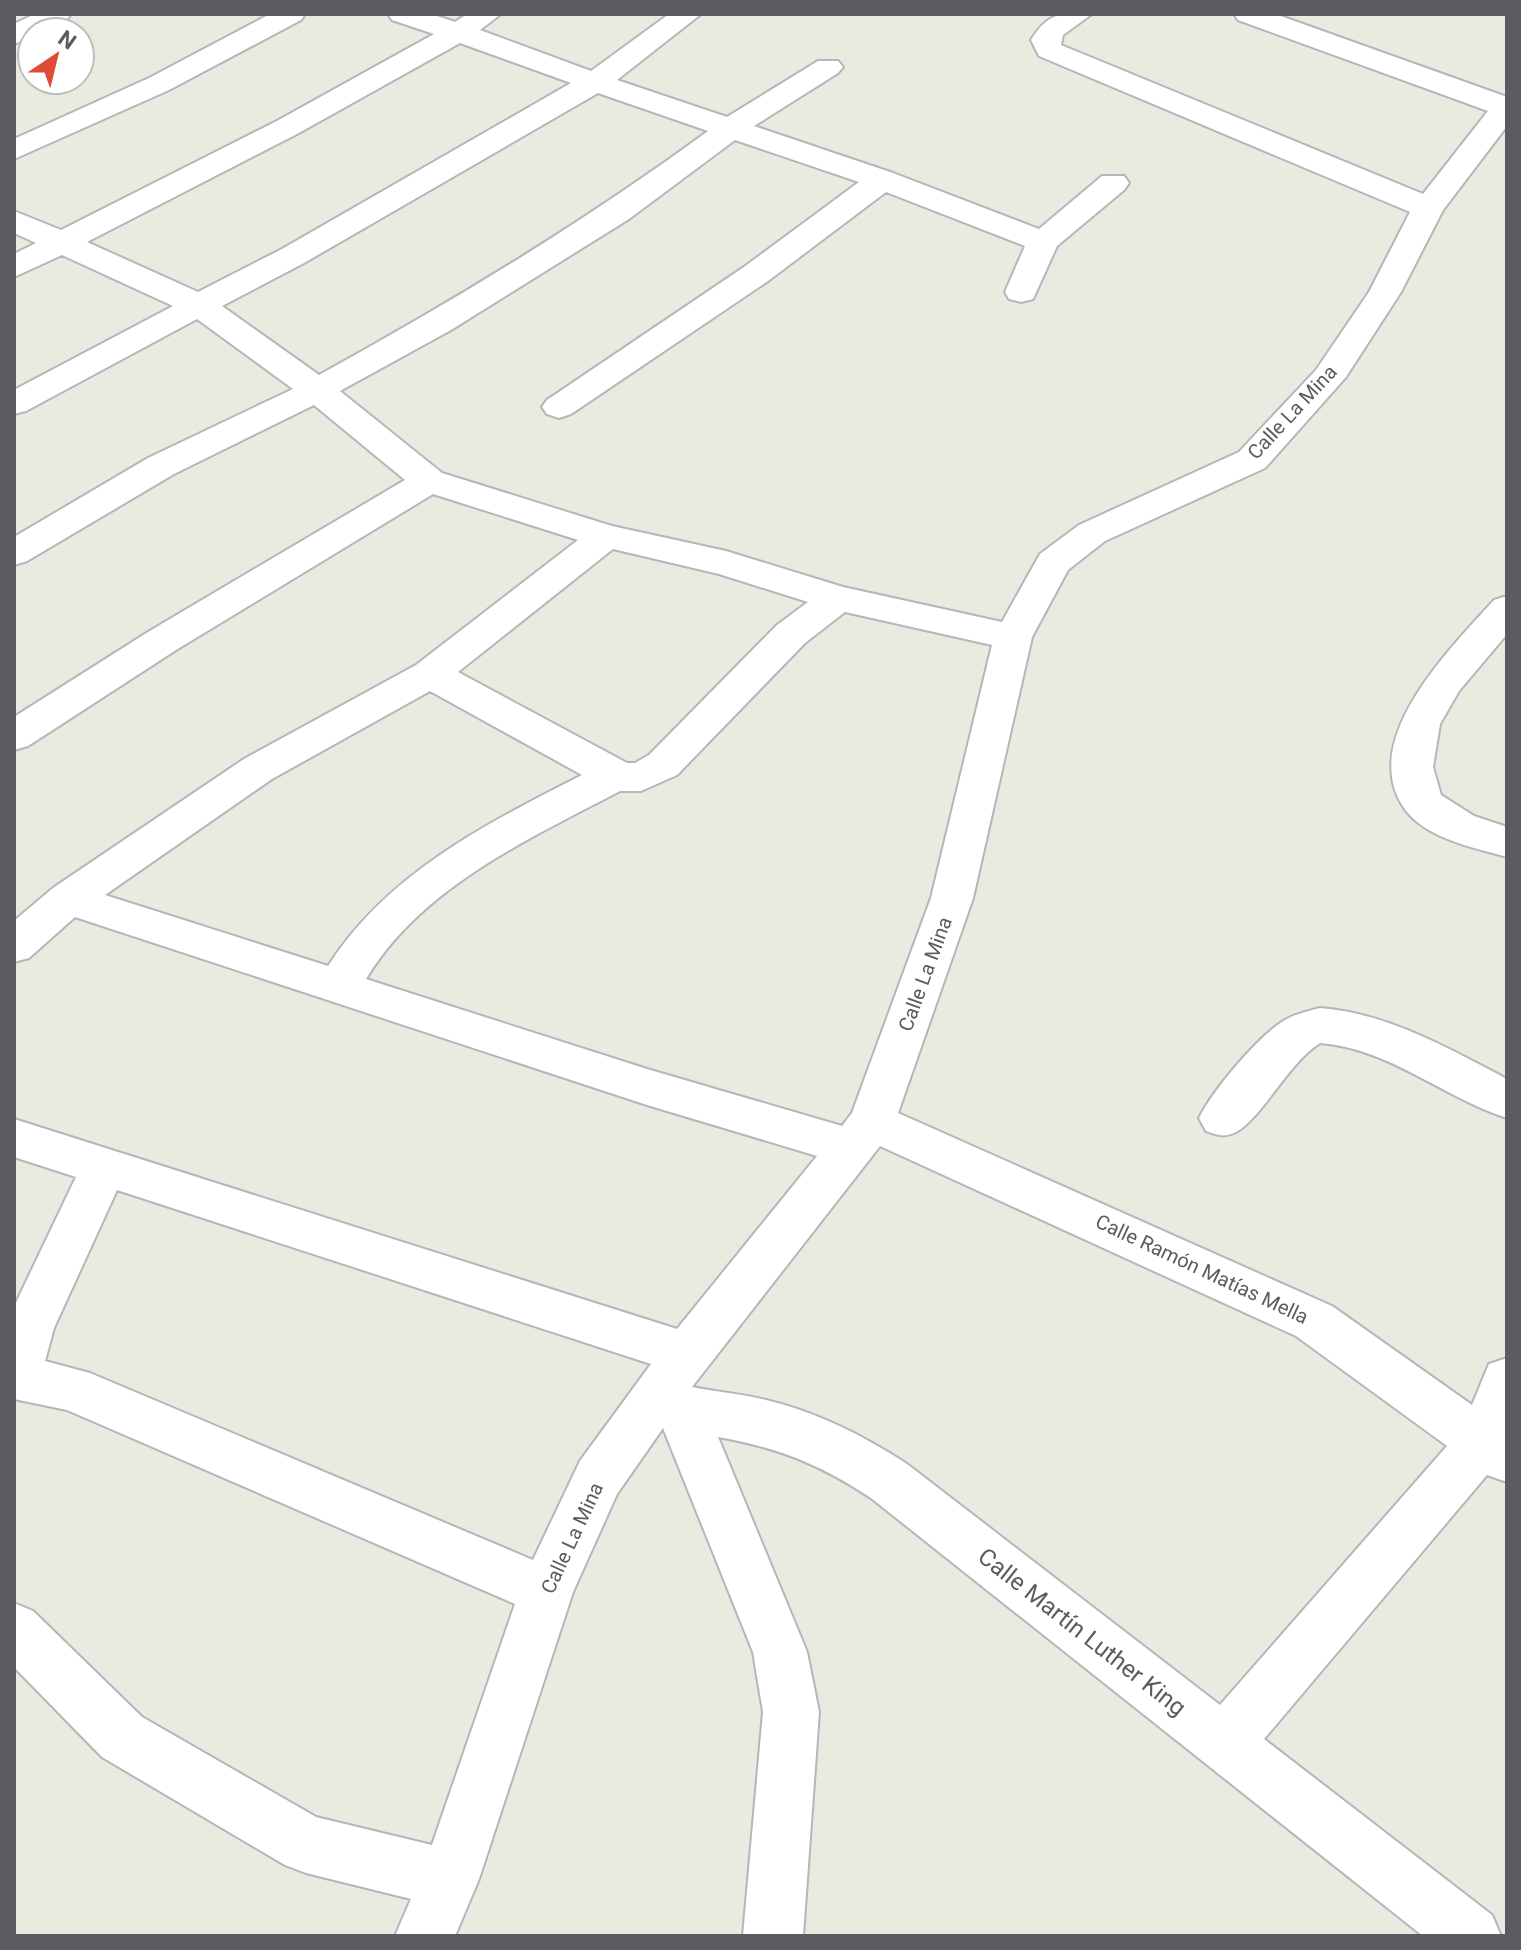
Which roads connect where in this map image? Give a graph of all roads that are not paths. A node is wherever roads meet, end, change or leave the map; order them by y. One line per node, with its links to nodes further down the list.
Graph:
1 (57, 14): 9 (street)
2 (291, 14): 14 (street)
3 (402, 14): 8 (street)
4 (487, 14): 8 (street)
5 (687, 14): 11 (street)
6 (1078, 14): 17 (street)
7 (1248, 14): 12 (street)
8 (458, 32): 11 (street); 20 (street)
9 (14, 35)
10 (828, 67): 13 (street)
11 (595, 82): 13 (street); 23 (street)
12 (1504, 116): 17 (street, Calle La Mina)
13 (731, 128): 15 (street); 24 (street)
14 (14, 150)
15 (882, 180): 19 (street); 26 (street)
16 (1113, 183): 19 (street)
17 (1428, 208): 32 (street, Calle La Mina)
18 (14, 221): 20 (street)
19 (1043, 242): 22 (street)
20 (58, 244): 21 (street); 23 (street)
21 (14, 267)
22 (1021, 292)
23 (199, 305): 24 (street); 25 (street)
24 (317, 390): 27 (street); 29 (street)
25 (14, 404)
26 (559, 407)
27 (429, 481): 28 (street); 34 (street)
28 (606, 536): 30 (street); 33 (street)
29 (14, 553)
30 (838, 598): 32 (street); 35 (street)
31 (1507, 609): 36 (street)
32 (1013, 637): 42 (street, Calle La Mina)
33 (430, 674): 35 (street); 37 (street)
34 (14, 736)
35 (616, 775): 39 (street)
36 (1507, 842)
37 (68, 899): 38 (street); 39 (street, Calle Ramón Matías Mella)
38 (14, 946)
39 (338, 987): 42 (street, Calle Ramón Matías Mella)
40 (1507, 1100): 41 (street)
41 (1222, 1118)
42 (862, 1135): 45 (street, Calle La Mina); 49 (street, Calle Ramón Matías Mella)
43 (14, 1138): 44 (street)
44 (103, 1169): 45 (street); 46 (street)
45 (687, 1354): 48 (street, Calle La Mina)
46 (14, 1376): 50 (street)
47 (1507, 1380): 49 (street)
48 (669, 1404): 50 (street, Calle La Mina); 52 (street, Calle Martín Luther King); 55 (street)
49 (1495, 1451): 52 (street)
50 (546, 1591): 53 (street, Calle La Mina)
51 (14, 1629): 53 (street)
52 (1223, 1744): 56 (street, Calle Martín Luther King)
53 (450, 1879): 54 (street, Calle La Mina)
54 (425, 1936)
55 (773, 1936)
56 (1471, 1936)

